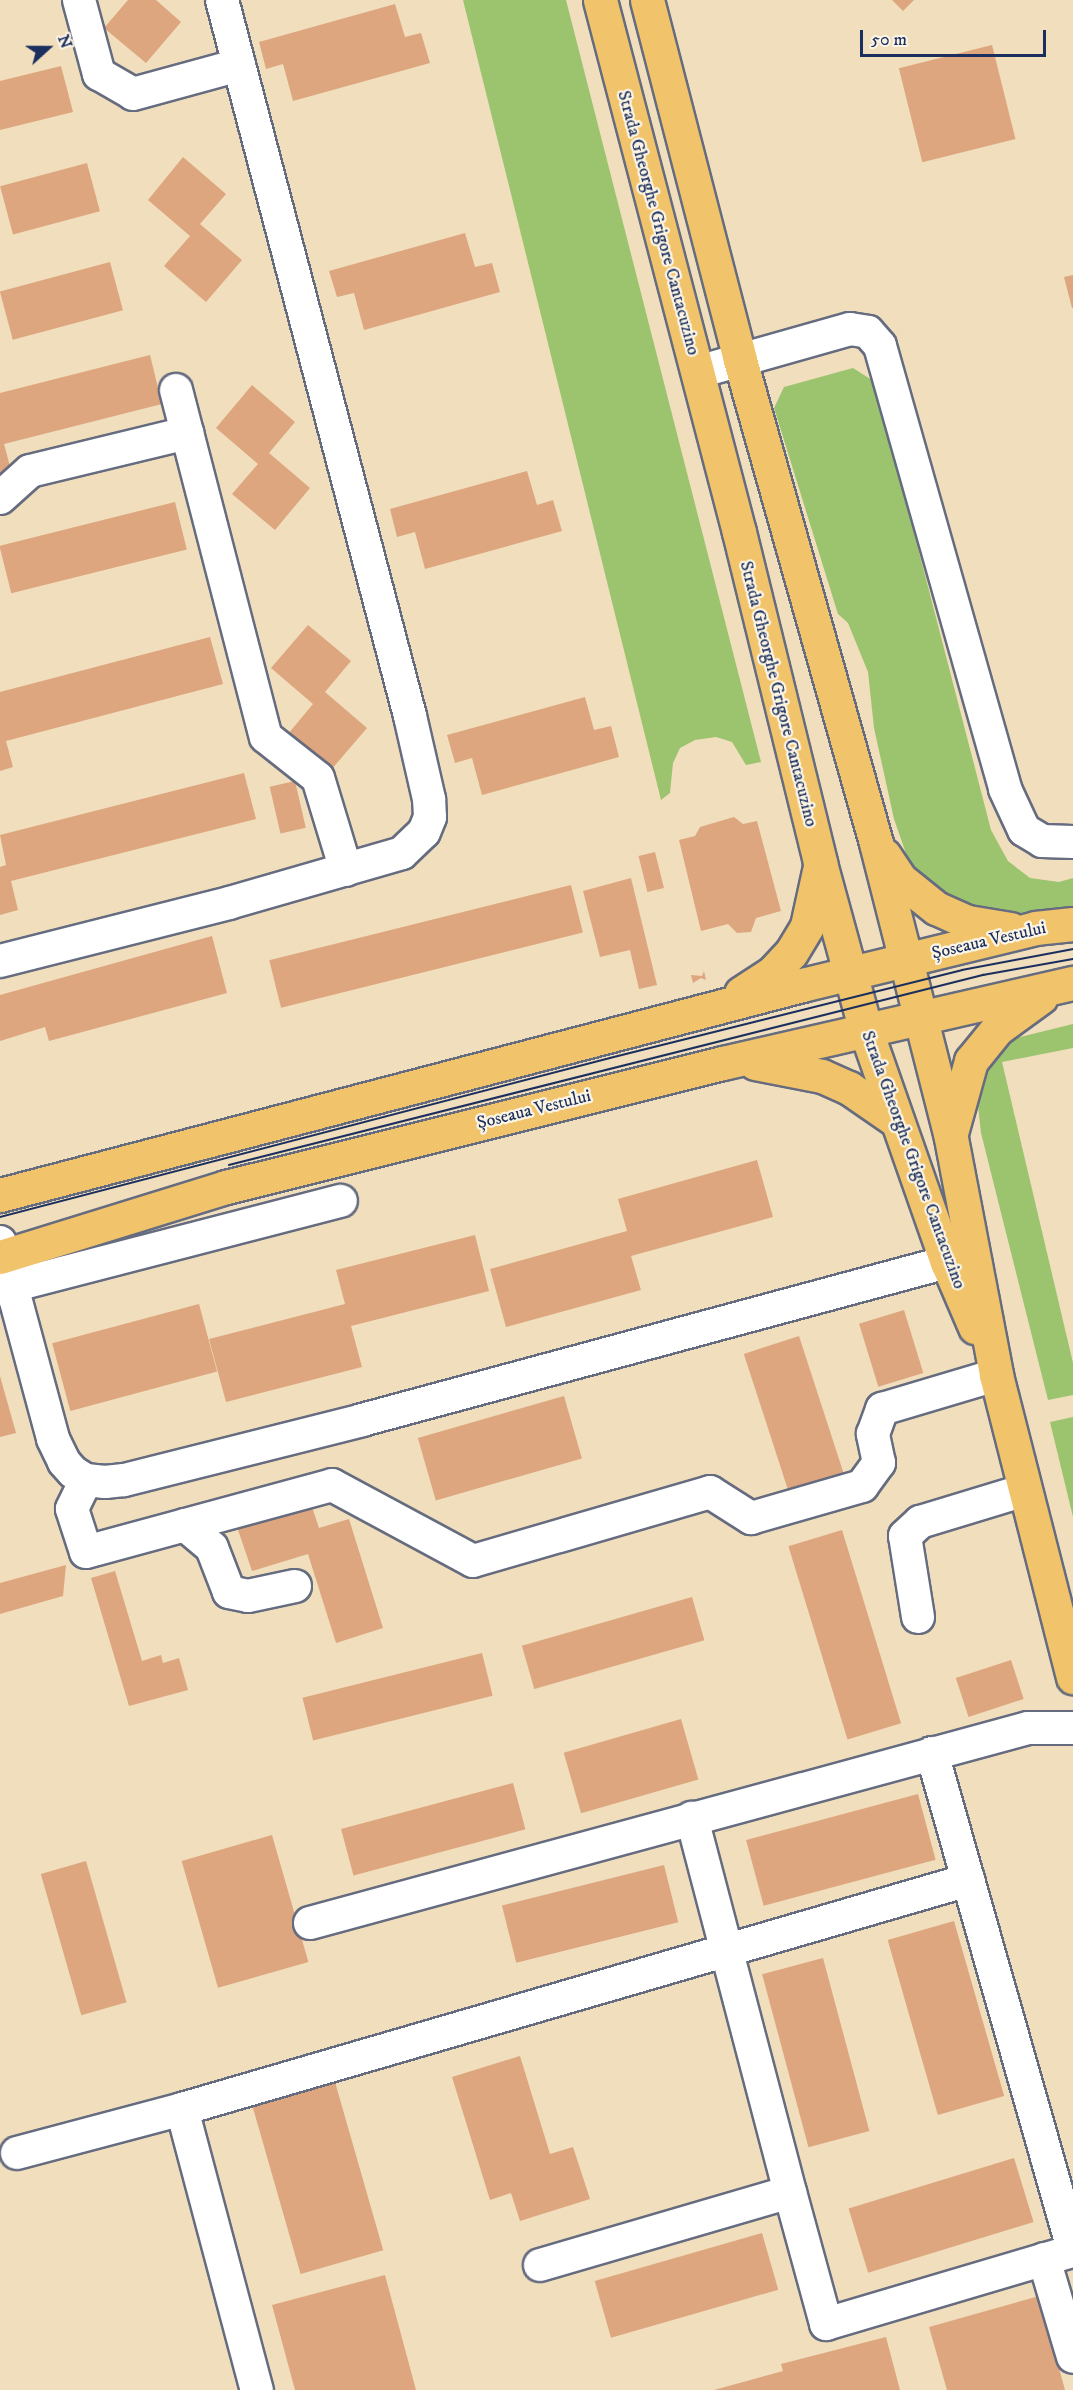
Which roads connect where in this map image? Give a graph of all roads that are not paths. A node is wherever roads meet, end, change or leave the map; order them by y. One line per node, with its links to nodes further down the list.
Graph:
1 (79, 0): 5 (street)
2 (222, 0): 5 (street)
3 (600, 0): 7 (main road, Strada Gheorghe Grigore Cantacuzino)
4 (647, 0): 6 (main road, Strada Gheorghe Grigore Cantacuzino)
5 (239, 65): 14 (street)
6 (740, 360): 7 (street); 11 (street); 12 (main road, Strada Gheorghe Grigore Cantacuzino)
7 (698, 372): 13 (main road, Strada Gheorghe Grigore Cantacuzino)
8 (176, 390): 9 (street)
9 (187, 433): 10 (street); 14 (street)
10 (0, 498)
11 (1073, 842)
12 (876, 843): 16 (main road); 17 (main road, Strada Gheorghe Grigore Cantacuzino)
13 (820, 864): 19 (main road, Strada Gheorghe Grigore Cantacuzino); 21 (main road)
14 (346, 870): 18 (street)
15 (1073, 924): 16 (main road, Șoseaua Vestului)
16 (1035, 928): 17 (main road, Șoseaua Vestului)
17 (906, 960): 19 (main road, Șoseaua Vestului); 22 (main road, Strada Gheorghe Grigore Cantacuzino)
18 (0, 961)
19 (851, 973): 21 (main road, Șoseaua Vestului); 23 (main road, Strada Gheorghe Grigore Cantacuzino)
20 (1066, 984): 22 (main road, Șoseaua Vestului); 26 (main road)
21 (712, 1008): 27 (main road, Șoseaua Vestului)
22 (920, 1018): 23 (main road, Șoseaua Vestului); 26 (main road, Strada Gheorghe Grigore Cantacuzino)
23 (866, 1031): 24 (main road, Șoseaua Vestului); 25 (main road, Strada Gheorghe Grigore Cantacuzino)
24 (723, 1063): 25 (main road); 30 (main road, Șoseaua Vestului)
25 (897, 1121): 29 (main road, Strada Gheorghe Grigore Cantacuzino)
26 (951, 1138): 31 (main road, Strada Gheorghe Grigore Cantacuzino)
27 (0, 1195)
28 (341, 1201): 30 (street)
29 (947, 1262): 31 (main road, Strada Gheorghe Grigore Cantacuzino); 32 (street)
30 (4, 1266): 32 (street)
31 (996, 1375): 33 (main road, Strada Gheorghe Grigore Cantacuzino); 34 (street)
32 (75, 1471): 34 (street)
33 (1025, 1490): 36 (street); 37 (main road, Strada Gheorghe Grigore Cantacuzino)
34 (185, 1525): 35 (street)
35 (295, 1586)
36 (918, 1617)
37 (1073, 1677)
38 (1073, 1728): 39 (street)
39 (932, 1753): 40 (street); 41 (street)
40 (692, 1818): 42 (street); 43 (street)
41 (968, 1880): 43 (street); 47 (street)
42 (310, 1923)
43 (726, 1952): 44 (street); 46 (street)
44 (182, 2109): 45 (street); 50 (street)
45 (17, 2153)
46 (790, 2192): 47 (street); 48 (street)
47 (1063, 2253): 49 (street)
48 (540, 2265)
49 (1073, 2357)
50 (257, 2390)

